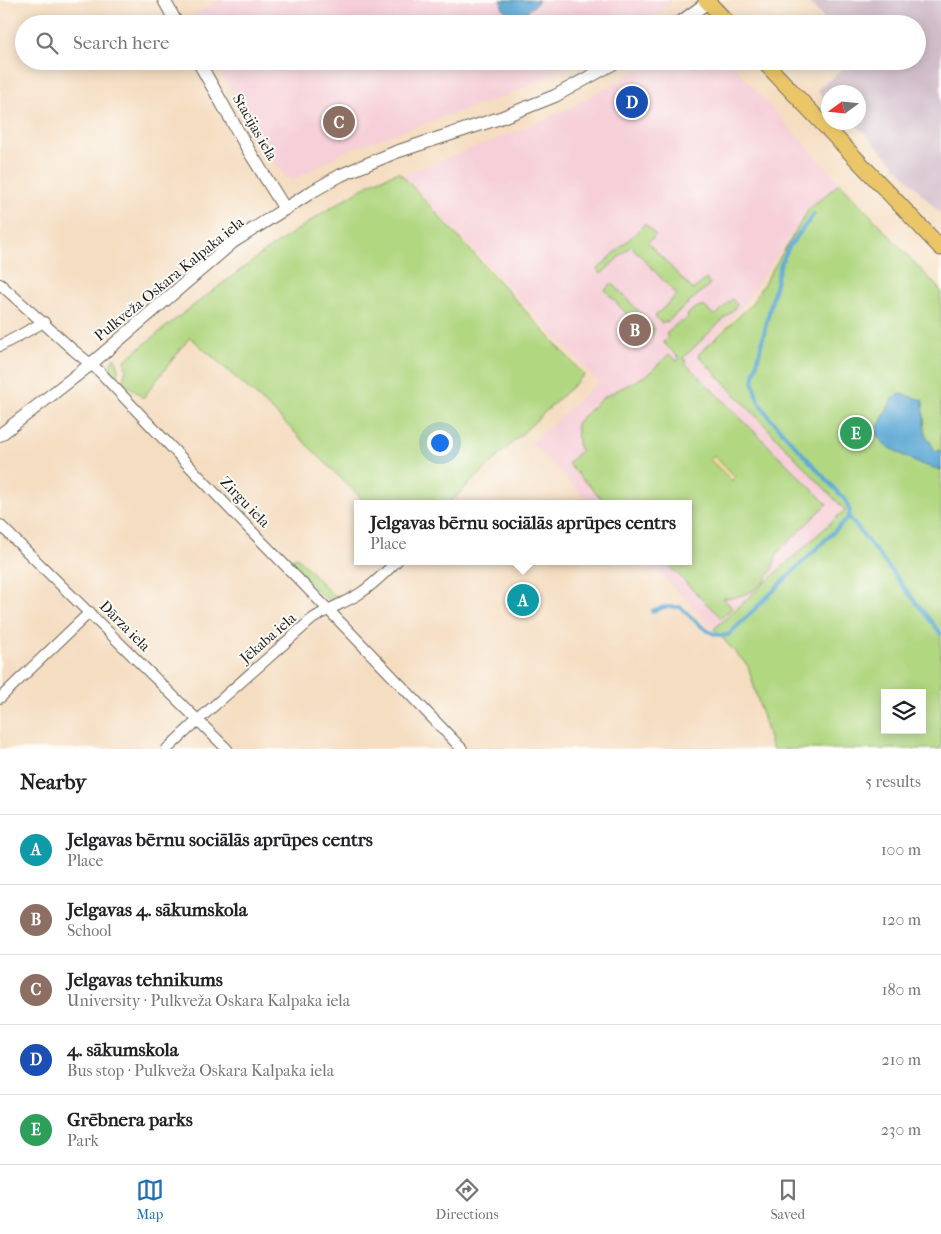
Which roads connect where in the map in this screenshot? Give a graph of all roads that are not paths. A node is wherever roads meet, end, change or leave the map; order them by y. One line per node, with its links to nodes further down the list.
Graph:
1 (164, 0): 3 (street)
2 (708, 1): 4 (street); 5 (main road)
3 (172, 15)
4 (690, 15)
5 (720, 15)
6 (203, 70): 9 (street, Stacijas iela)
7 (602, 70): 9 (street, Pulkveža Oskara Kalpaka iela)
8 (772, 70): 10 (main road)
9 (284, 209): 14 (street, Pulkveža Oskara Kalpaka iela)
10 (941, 248)
11 (0, 284): 12 (street, Zirgu iela)
12 (44, 322): 13 (street); 14 (street, Zirgu iela)
13 (0, 346)
14 (91, 364): 15 (street, Pulkveža Oskara Kalpaka iela); 18 (street, Zirgu iela)
15 (0, 435)
16 (0, 525): 19 (street, Dārza iela)
17 (393, 565): 18 (street, Jēkaba iela)
18 (327, 609): 21 (street, Jēkaba iela); 24 (street, Zirgu iela)
19 (90, 612): 20 (street); 21 (street, Dārza iela)
20 (0, 698)
21 (198, 720): 22 (street, Jēkaba iela); 23 (street, Dārza iela)
22 (167, 749)
23 (227, 749)
24 (462, 749)

